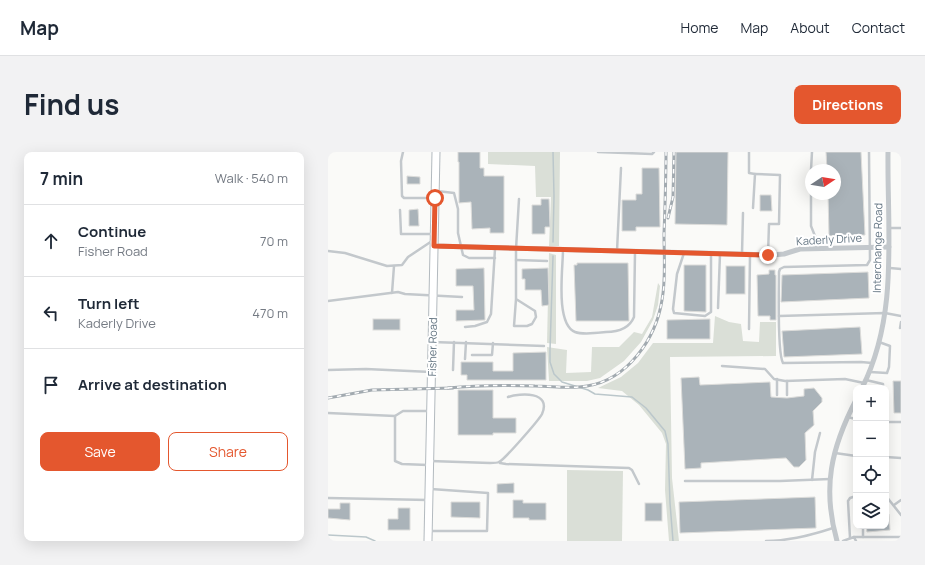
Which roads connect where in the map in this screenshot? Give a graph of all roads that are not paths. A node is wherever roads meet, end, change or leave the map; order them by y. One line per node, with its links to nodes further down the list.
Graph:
1 (403, 152): 12 (lane)
2 (436, 152): 12 (main road, Fisher Road)
3 (598, 152): 4 (lane)
4 (654, 152)
5 (749, 152): 11 (lane)
6 (812, 152): 9 (lane)
7 (869, 152): 22 (lane)
8 (888, 152): 18 (street, Interchange Road)
9 (811, 164)
10 (621, 168): 29 (lane)
11 (755, 174): 15 (lane); 36 (lane)
12 (435, 194): 20 (main road, Fisher Road); 21 (lane)
13 (519, 198): 26 (lane)
14 (811, 200): 25 (lane)
15 (753, 208)
16 (400, 210): 20 (lane)
17 (743, 212): 34 (lane)
18 (889, 228): 19 (lane); 23 (street, Interchange Road)
19 (901, 228)
20 (434, 240): 21 (street, Kaderly Drive); 40 (lane); 44 (main road, Fisher Road)
21 (461, 247): 24 (street, Kaderly Drive); 37 (lane)
22 (871, 247): 23 (street, Kaderly Drive); 25 (street, Kaderly Drive); 50 (lane)
23 (889, 247): 41 (street, Interchange Road)
24 (495, 248): 26 (street, Kaderly Drive); 37 (lane)
25 (815, 248): 36 (street, Kaderly Drive)
26 (516, 249): 27 (street, Kaderly Drive); 38 (lane)
27 (563, 250): 29 (street, Kaderly Drive); 30 (lane)
28 (328, 251): 40 (lane)
29 (618, 251): 30 (street, Kaderly Drive)
30 (635, 252): 31 (street, Kaderly Drive)
31 (684, 253): 32 (street, Kaderly Drive); 32 (lane)
32 (711, 253): 33 (street, Kaderly Drive)
33 (720, 254): 34 (street, Kaderly Drive); 48 (lane)
34 (742, 254): 35 (street, Kaderly Drive)
35 (750, 254): 36 (street, Kaderly Drive); 55 (lane)
36 (768, 255)
37 (494, 258): 53 (lane)
38 (516, 260): 39 (lane); 46 (lane)
39 (547, 261)
40 (394, 266): 43 (lane)
41 (889, 268): 42 (lane); 49 (street, Interchange Road)
42 (901, 269)
43 (392, 293): 44 (lane); 47 (lane)
44 (433, 296): 45 (lane); 56 (main road, Fisher Road)
45 (462, 297)
46 (516, 299): 46 (lane)
47 (328, 301)
48 (718, 308)
49 (885, 313): 50 (lane); 51 (lane); 59 (street, Interchange Road)
50 (779, 316): 64 (lane)
51 (901, 316)
52 (901, 322): 54 (lane)
53 (466, 327)
54 (900, 328)
55 (749, 329)
56 (432, 342): 57 (lane); 68 (main road, Fisher Road)
57 (454, 342): 58 (lane); 67 (lane)
58 (466, 342): 60 (lane); 63 (lane)
59 (879, 342): 64 (street, Interchange Road); 69 (lane)
60 (493, 343): 61 (lane); 62 (lane)
61 (544, 346)
62 (472, 355)
63 (465, 360)
64 (873, 363): 69 (street, Interchange Road)
65 (722, 366): 70 (lane)
66 (328, 370): 68 (lane)
67 (452, 370)
68 (432, 372): 78 (main road, Fisher Road)
69 (869, 372): 72 (street, Interchange Road)
70 (777, 379): 71 (lane); 75 (lane)
71 (787, 381): 72 (lane); 74 (lane)
72 (864, 384): 73 (lane)
73 (883, 385)
74 (787, 395)
75 (777, 396)
76 (508, 397): 90 (lane)
77 (853, 406): 81 (street)
78 (431, 411): 80 (lane); 91 (main road, Fisher Road)
79 (328, 412): 80 (lane)
80 (395, 416): 91 (lane)
81 (847, 417): 82 (lane); 86 (street)
82 (853, 418)
83 (889, 422): 84 (lane)
84 (901, 422)
85 (820, 433): 93 (lane)
86 (834, 453): 87 (lane); 92 (street)
87 (853, 456)
88 (889, 457): 89 (lane)
89 (901, 458)
90 (499, 462): 91 (lane); 95 (lane)
91 (430, 463): 96 (main road, Fisher Road)
92 (830, 479): 93 (lane); 104 (street)
93 (812, 480): 94 (lane)
94 (685, 481)
95 (638, 484)
96 (429, 489): 100 (main road, Fisher Road); 106 (lane)
97 (853, 497): 110 (lane)
98 (328, 498): 100 (lane)
99 (889, 499): 102 (lane)
100 (429, 500): 106 (main road, Fisher Road)
101 (901, 500): 102 (lane)
102 (894, 505): 103 (lane)
103 (901, 515)
104 (834, 528): 112 (lane); 113 (street)
105 (863, 529): 108 (lane)
106 (428, 531): 111 (main road, Fisher Road)
107 (854, 537): 108 (lane); 110 (lane); 115 (lane)
108 (863, 537): 109 (lane)
109 (901, 537)
110 (850, 538): 114 (lane)
111 (428, 541)
112 (766, 541)
113 (837, 541)
114 (843, 541)
115 (856, 541)

